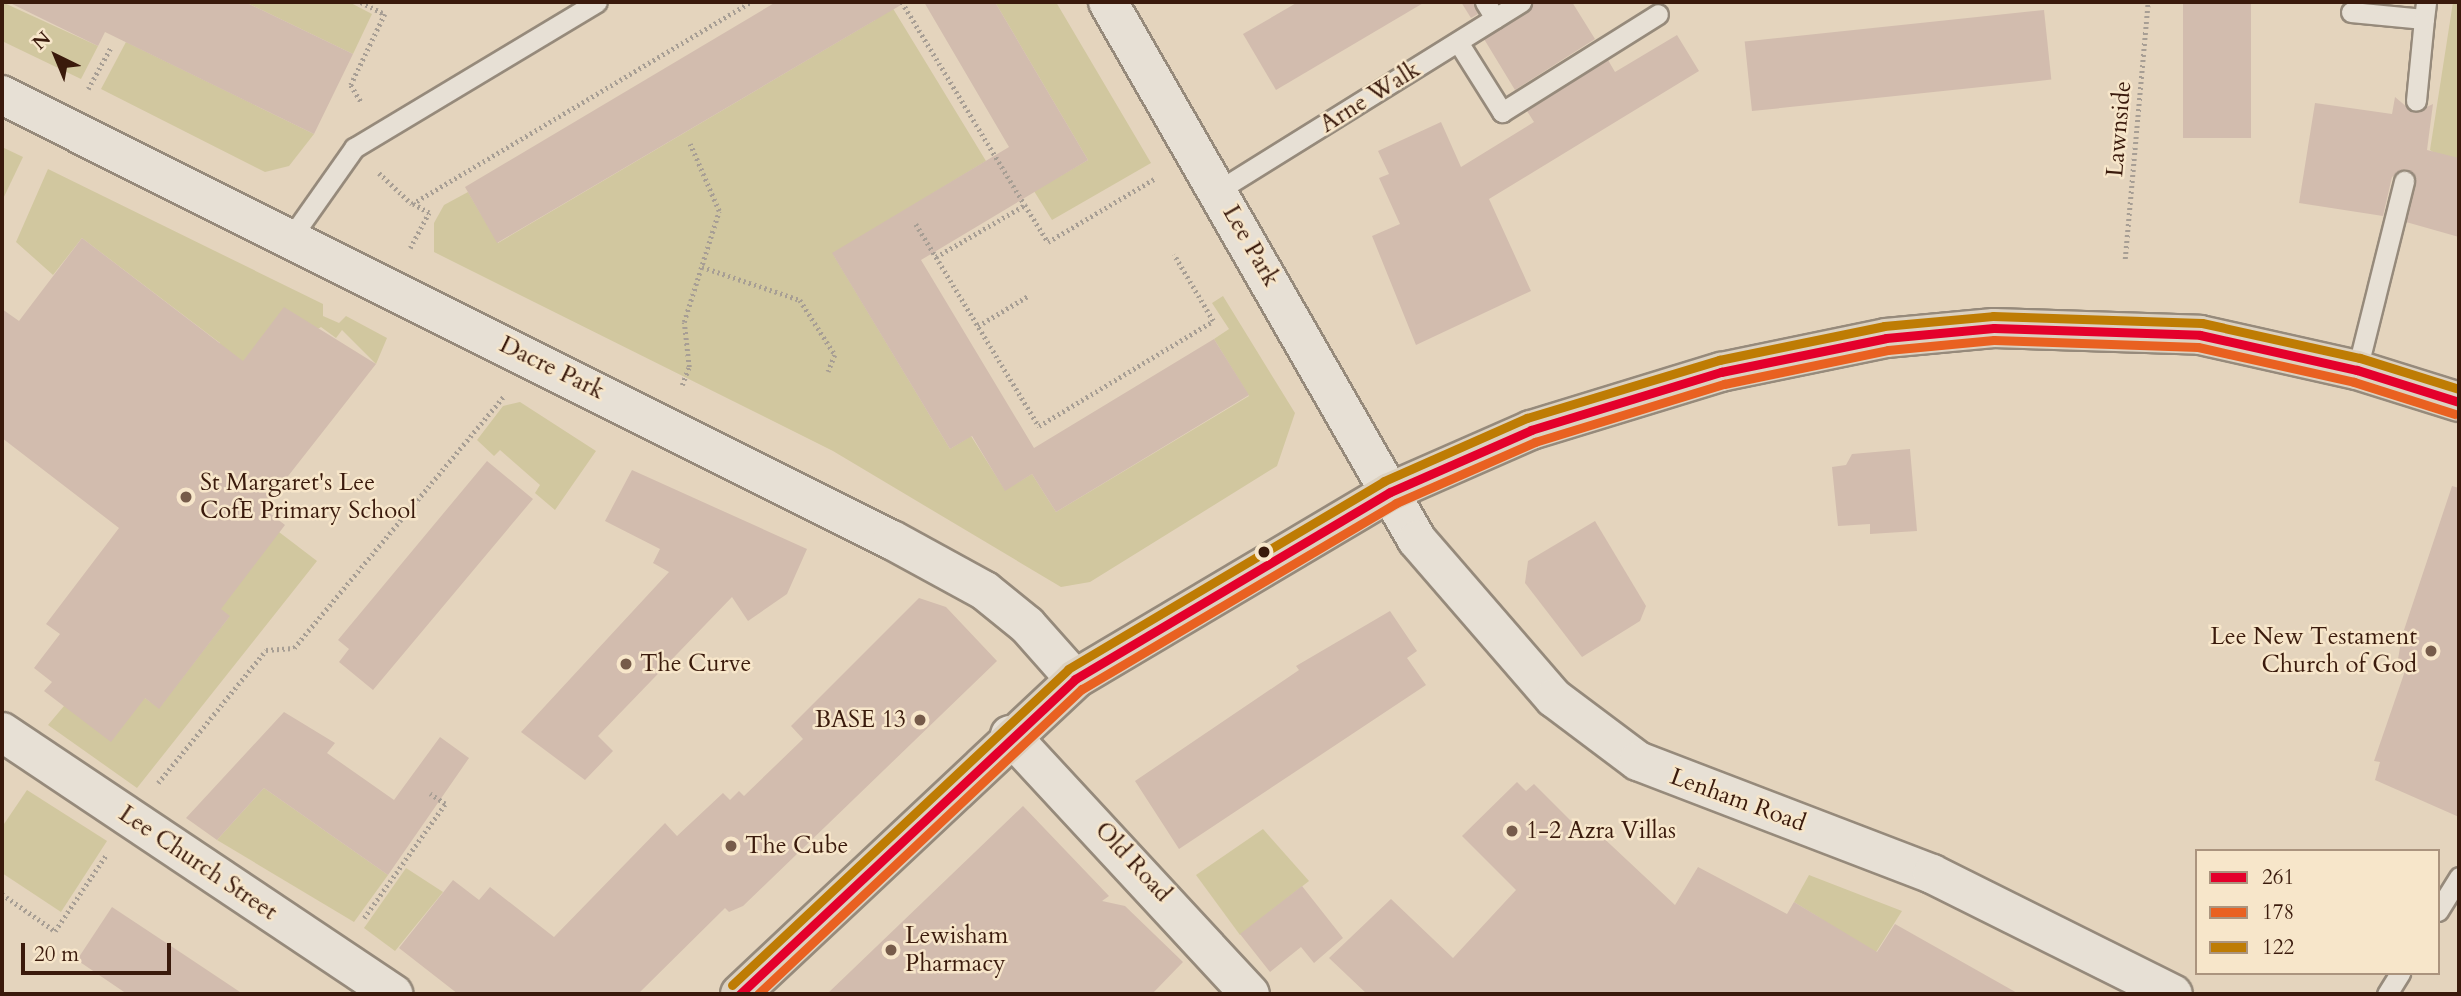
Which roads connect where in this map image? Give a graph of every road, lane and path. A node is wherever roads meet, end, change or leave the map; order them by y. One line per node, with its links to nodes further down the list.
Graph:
1 (360, 2): 17 (path)
2 (597, 2): 17 (lane)
3 (751, 2): 23 (path)
4 (902, 2): 24 (path)
5 (1108, 2): 22 (street, Lee Park)
6 (1521, 2): 8 (lane, Arne Walk)
7 (2148, 2): 30 (path, Lawnside)
8 (1490, 10): 12 (lane, Arne Walk)
9 (2425, 11): 10 (lane); 16 (lane)
10 (2351, 12)
11 (1658, 15): 12 (lane)
12 (1458, 42): 22 (lane, Arne Walk)
13 (111, 47): 14 (path)
14 (86, 93)
15 (2, 95): 26 (street, Dacre Park)
16 (2416, 101)
17 (378, 131): 19 (lane)
18 (690, 144): 31 (path)
19 (354, 148): 23 (path); 26 (lane)
20 (1167, 172): 24 (path)
21 (2404, 181): 34 (lane)
22 (1219, 190): 39 (street, Lee Park)
23 (412, 204): 27 (path)
24 (1025, 205): 29 (path)
25 (916, 223): 29 (path)
26 (292, 236): 40 (street, Dacre Park)
27 (407, 253)
28 (1174, 255): 33 (path)
29 (936, 257): 33 (path)
30 (2125, 260)
31 (702, 267): 35 (path); 36 (path)
32 (1028, 296): 33 (path)
33 (978, 326)
34 (2357, 370): 38 (highway); 39 (highway)
35 (828, 372)
36 (680, 387)
37 (508, 391): 44 (path)
38 (2459, 402)
39 (1390, 492): 40 (highway); 53 (street, Lenham Road)
40 (1075, 680): 42 (highway)
41 (2, 732): 44 (street, Lee Church Street)
42 (1010, 735): 51 (highway); 52 (street, Old Road)
43 (430, 794): 48 (path)
44 (130, 818): 46 (path); 48 (street, Lee Church Street)
45 (2459, 877): 47 (lane)
46 (2, 894)
47 (2440, 908)
48 (337, 956): 50 (street, Lee Church Street)
49 (2399, 975): 54 (lane)
50 (384, 992)
51 (740, 994)
52 (1250, 994)
53 (2173, 994)
54 (2387, 994)

